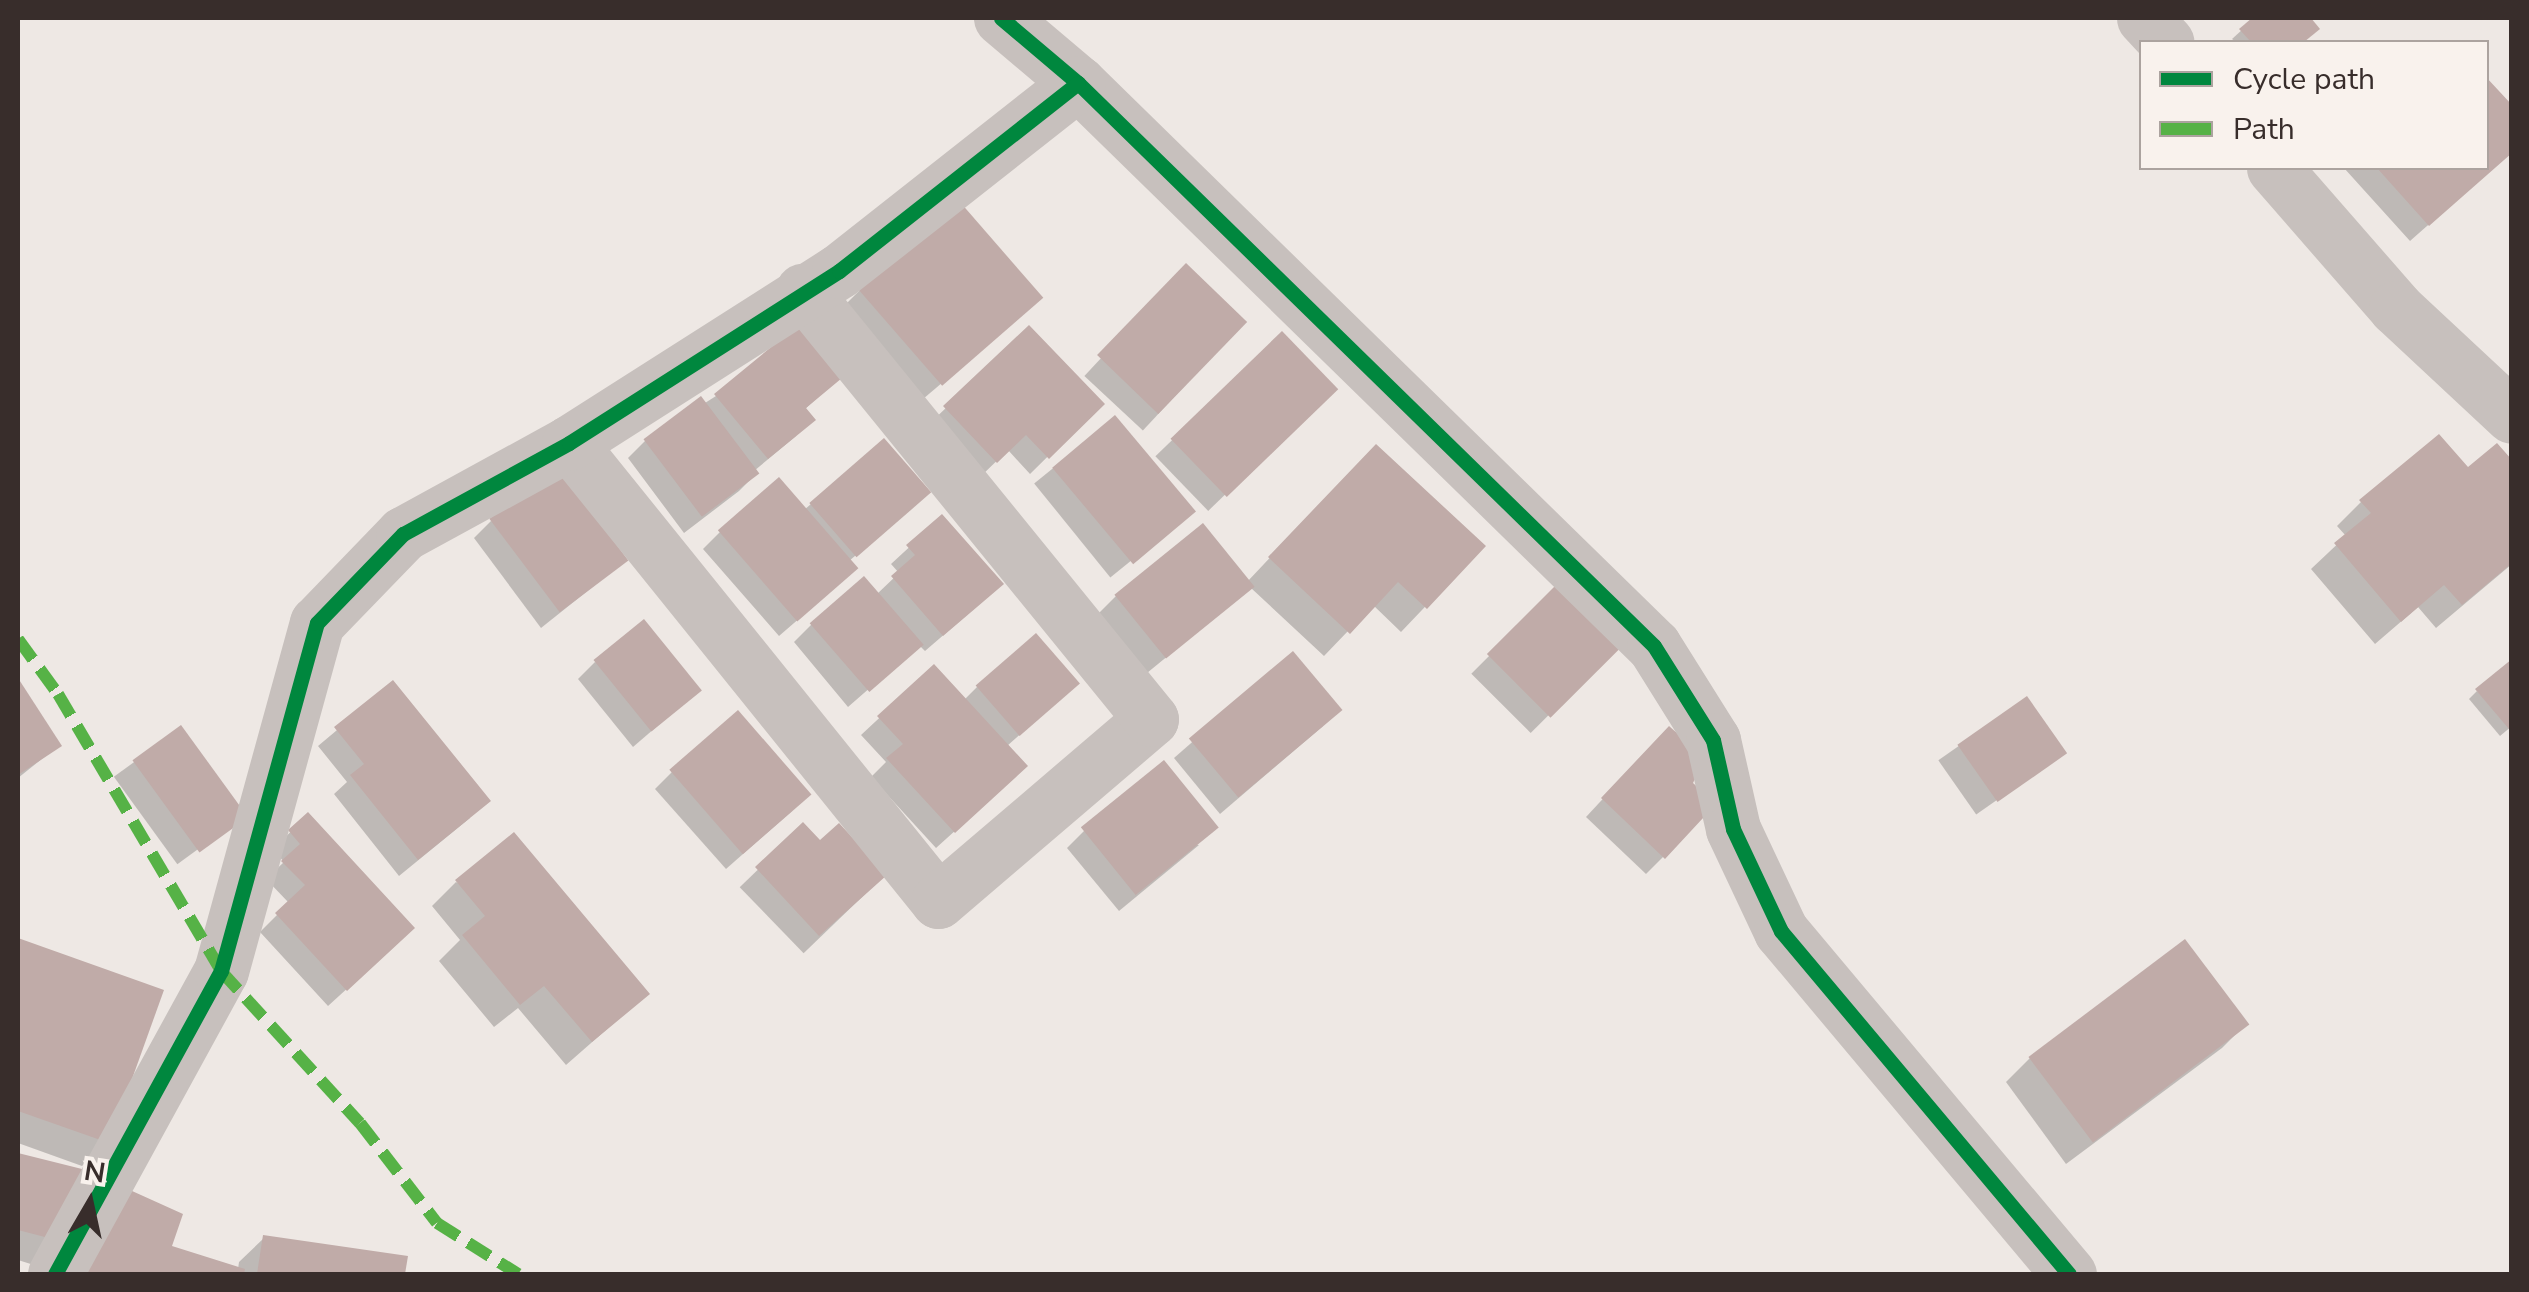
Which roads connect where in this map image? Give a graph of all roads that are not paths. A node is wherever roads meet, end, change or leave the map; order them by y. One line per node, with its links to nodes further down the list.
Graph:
1 (2144, 18): 3 (street)
2 (1032, 26): 4 (street)
3 (2164, 40)
4 (1078, 84): 6 (street); 10 (street)
5 (2276, 170): 7 (street)
6 (803, 292): 8 (street); 8 (street)
7 (2512, 416)
8 (569, 443): 9 (street)
9 (54, 1274)
10 (2070, 1274)

